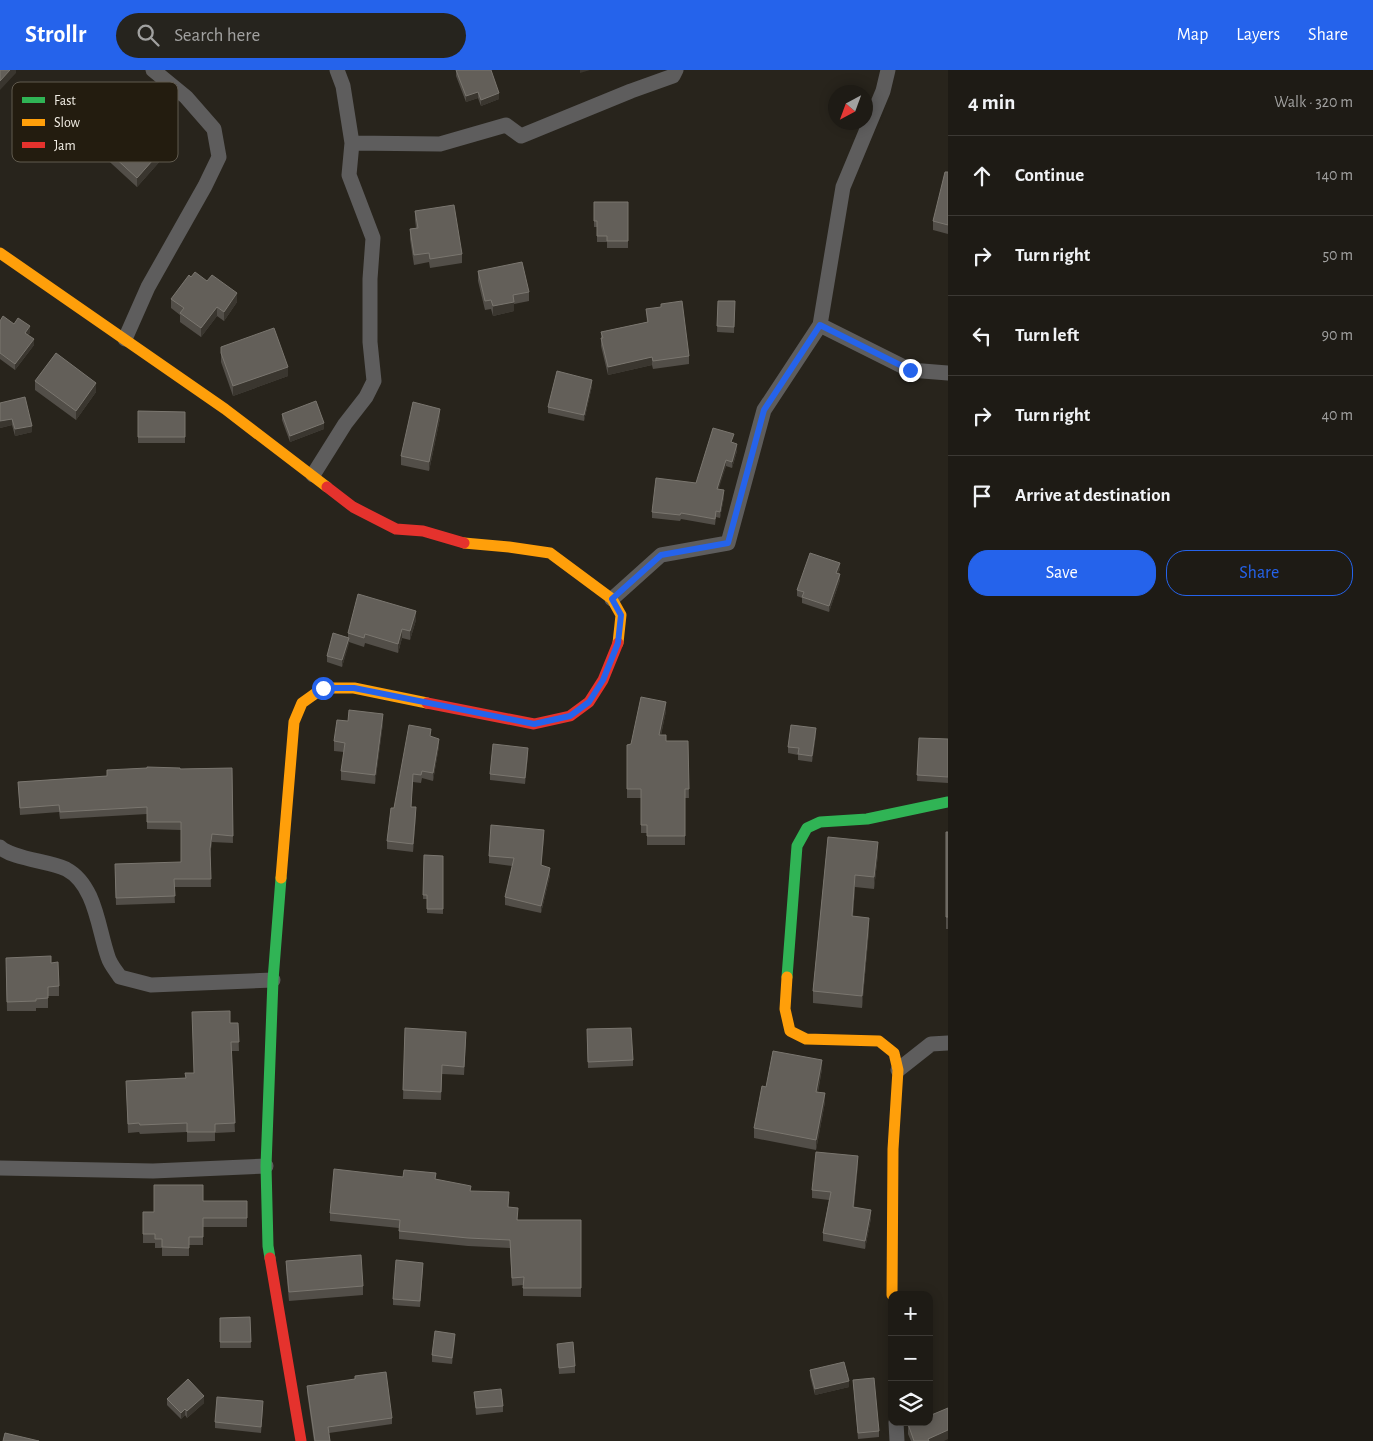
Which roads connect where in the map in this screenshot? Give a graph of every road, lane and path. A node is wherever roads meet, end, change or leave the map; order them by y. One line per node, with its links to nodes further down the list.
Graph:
1 (154, 70): 5 (street)
2 (337, 70): 7 (street)
3 (676, 70): 7 (street)
4 (888, 70): 9 (street)
5 (168, 82)
6 (178, 91): 10 (street)
7 (352, 143): 12 (street)
8 (0, 253): 10 (street)
9 (820, 325): 11 (street); 13 (street)
10 (125, 339): 12 (street)
11 (948, 373)
12 (313, 475): 13 (street)
13 (612, 599): 16 (street)
14 (948, 802): 18 (street)
15 (0, 847): 16 (street)
16 (273, 980): 19 (street)
17 (948, 1043): 18 (street)
18 (898, 1070): 21 (street)
19 (266, 1166): 20 (street); 23 (street)
20 (0, 1168)
21 (892, 1291)
22 (896, 1426): 24 (street)
23 (301, 1441)
24 (897, 1441)

